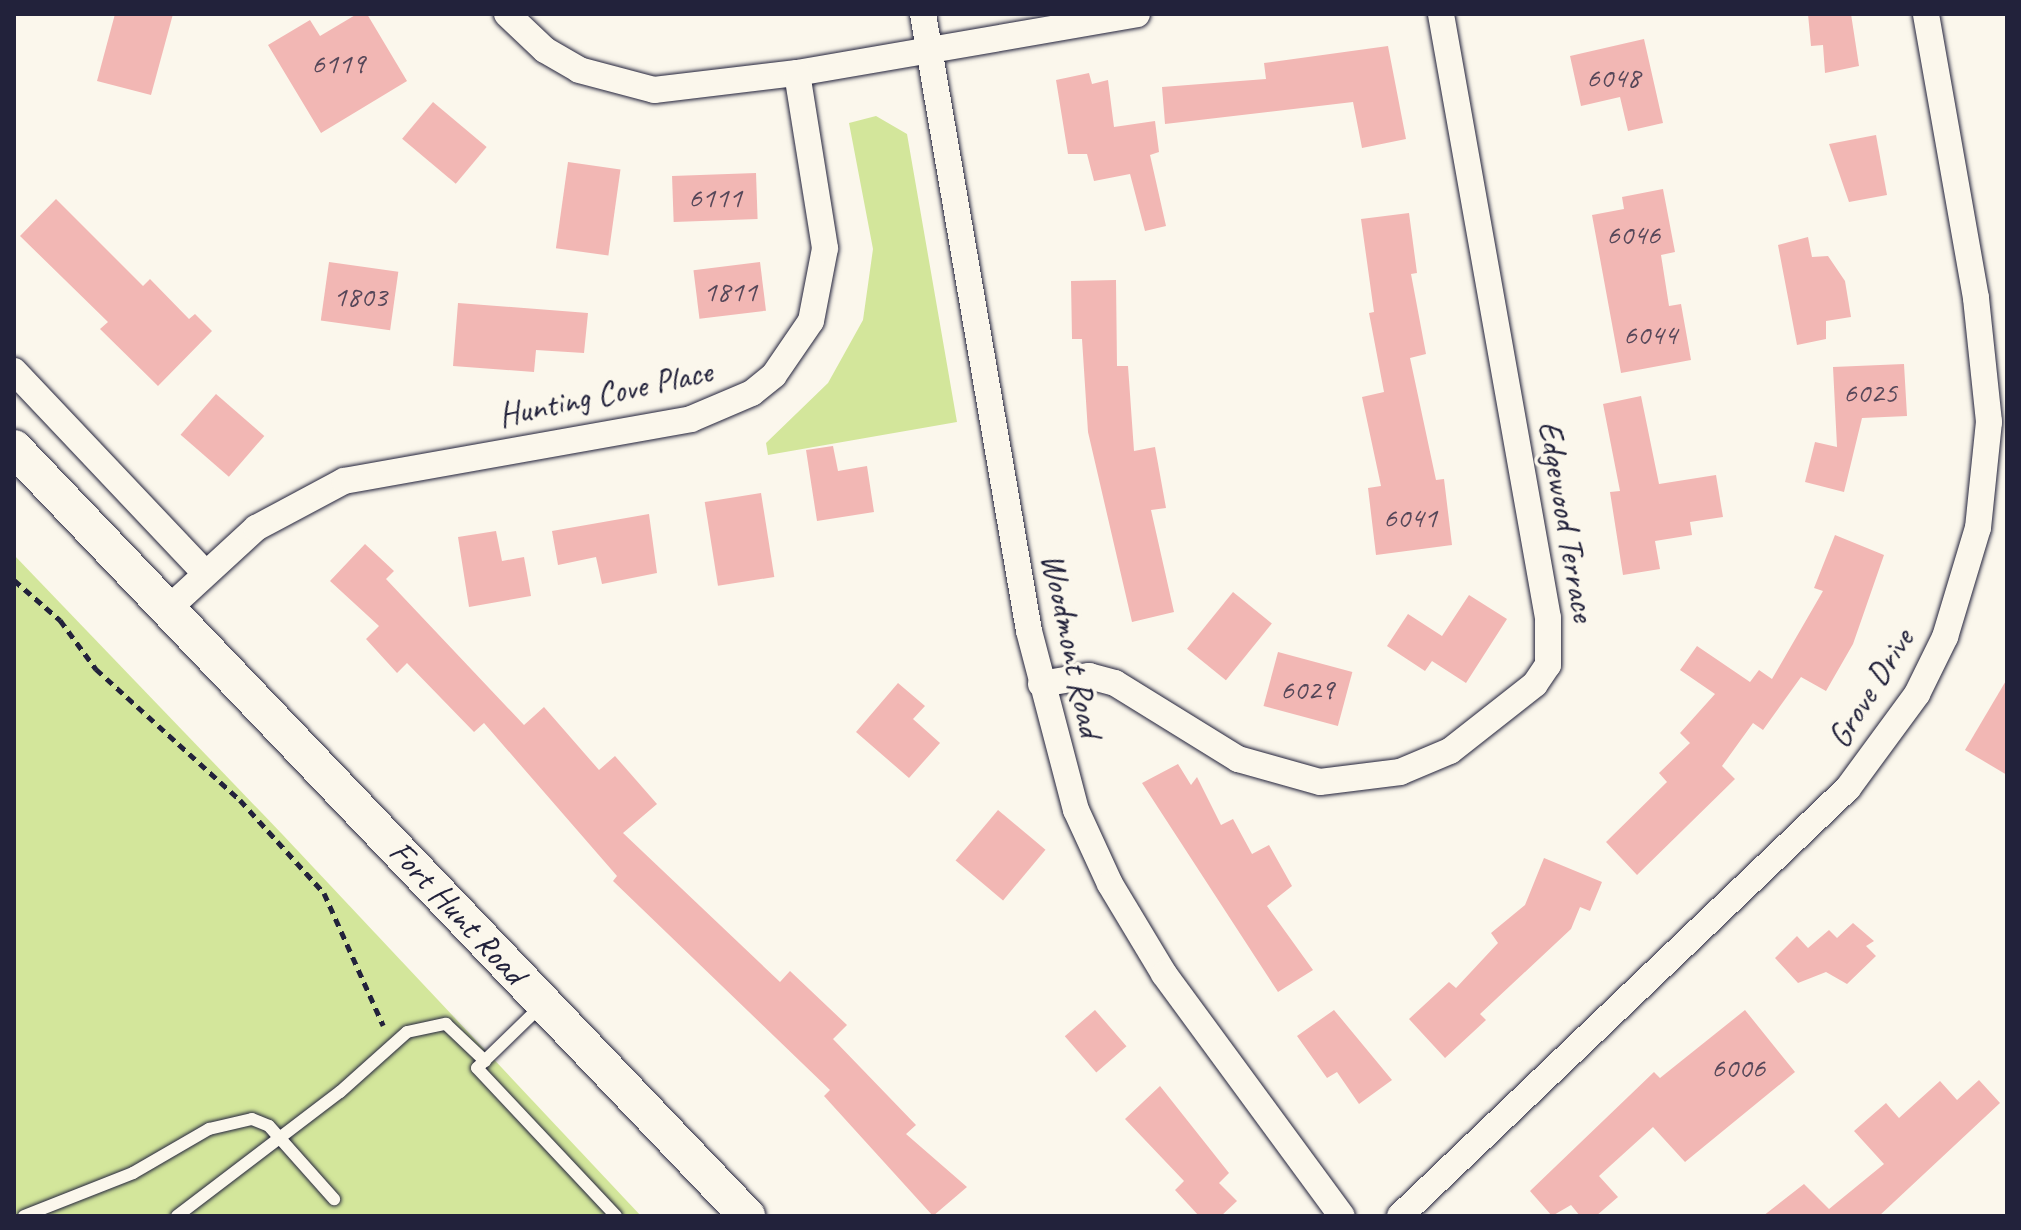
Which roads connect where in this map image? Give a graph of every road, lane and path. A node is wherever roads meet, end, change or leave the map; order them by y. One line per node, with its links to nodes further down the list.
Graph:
1 (507, 14): 7 (street)
2 (923, 14): 6 (street, Woodmont Road)
3 (1137, 14): 6 (street)
4 (1441, 14): 13 (street, Edgewood Terrace)
5 (1926, 14): 24 (street, Grove Drive)
6 (929, 51): 7 (street); 13 (street, Woodmont Road)
7 (797, 73): 10 (street, Hunting Cove Place)
8 (14, 371): 10 (street)
9 (14, 448): 12 (main road, Fort Hunt Road)
10 (204, 572): 12 (street)
11 (14, 580): 15 (path)
12 (168, 609): 14 (main road, Fort Hunt Road)
13 (1041, 684): 23 (street, Woodmont Road)
14 (544, 1002): 16 (lane); 22 (main road, Fort Hunt Road)
15 (387, 1050): 16 (lane); 17 (lane)
16 (481, 1064): 19 (lane)
17 (281, 1139): 18 (lane); 20 (lane); 21 (lane)
18 (334, 1199)
19 (613, 1212)
20 (24, 1216)
21 (177, 1216)
22 (747, 1216)
23 (1342, 1216)
24 (1400, 1216)

